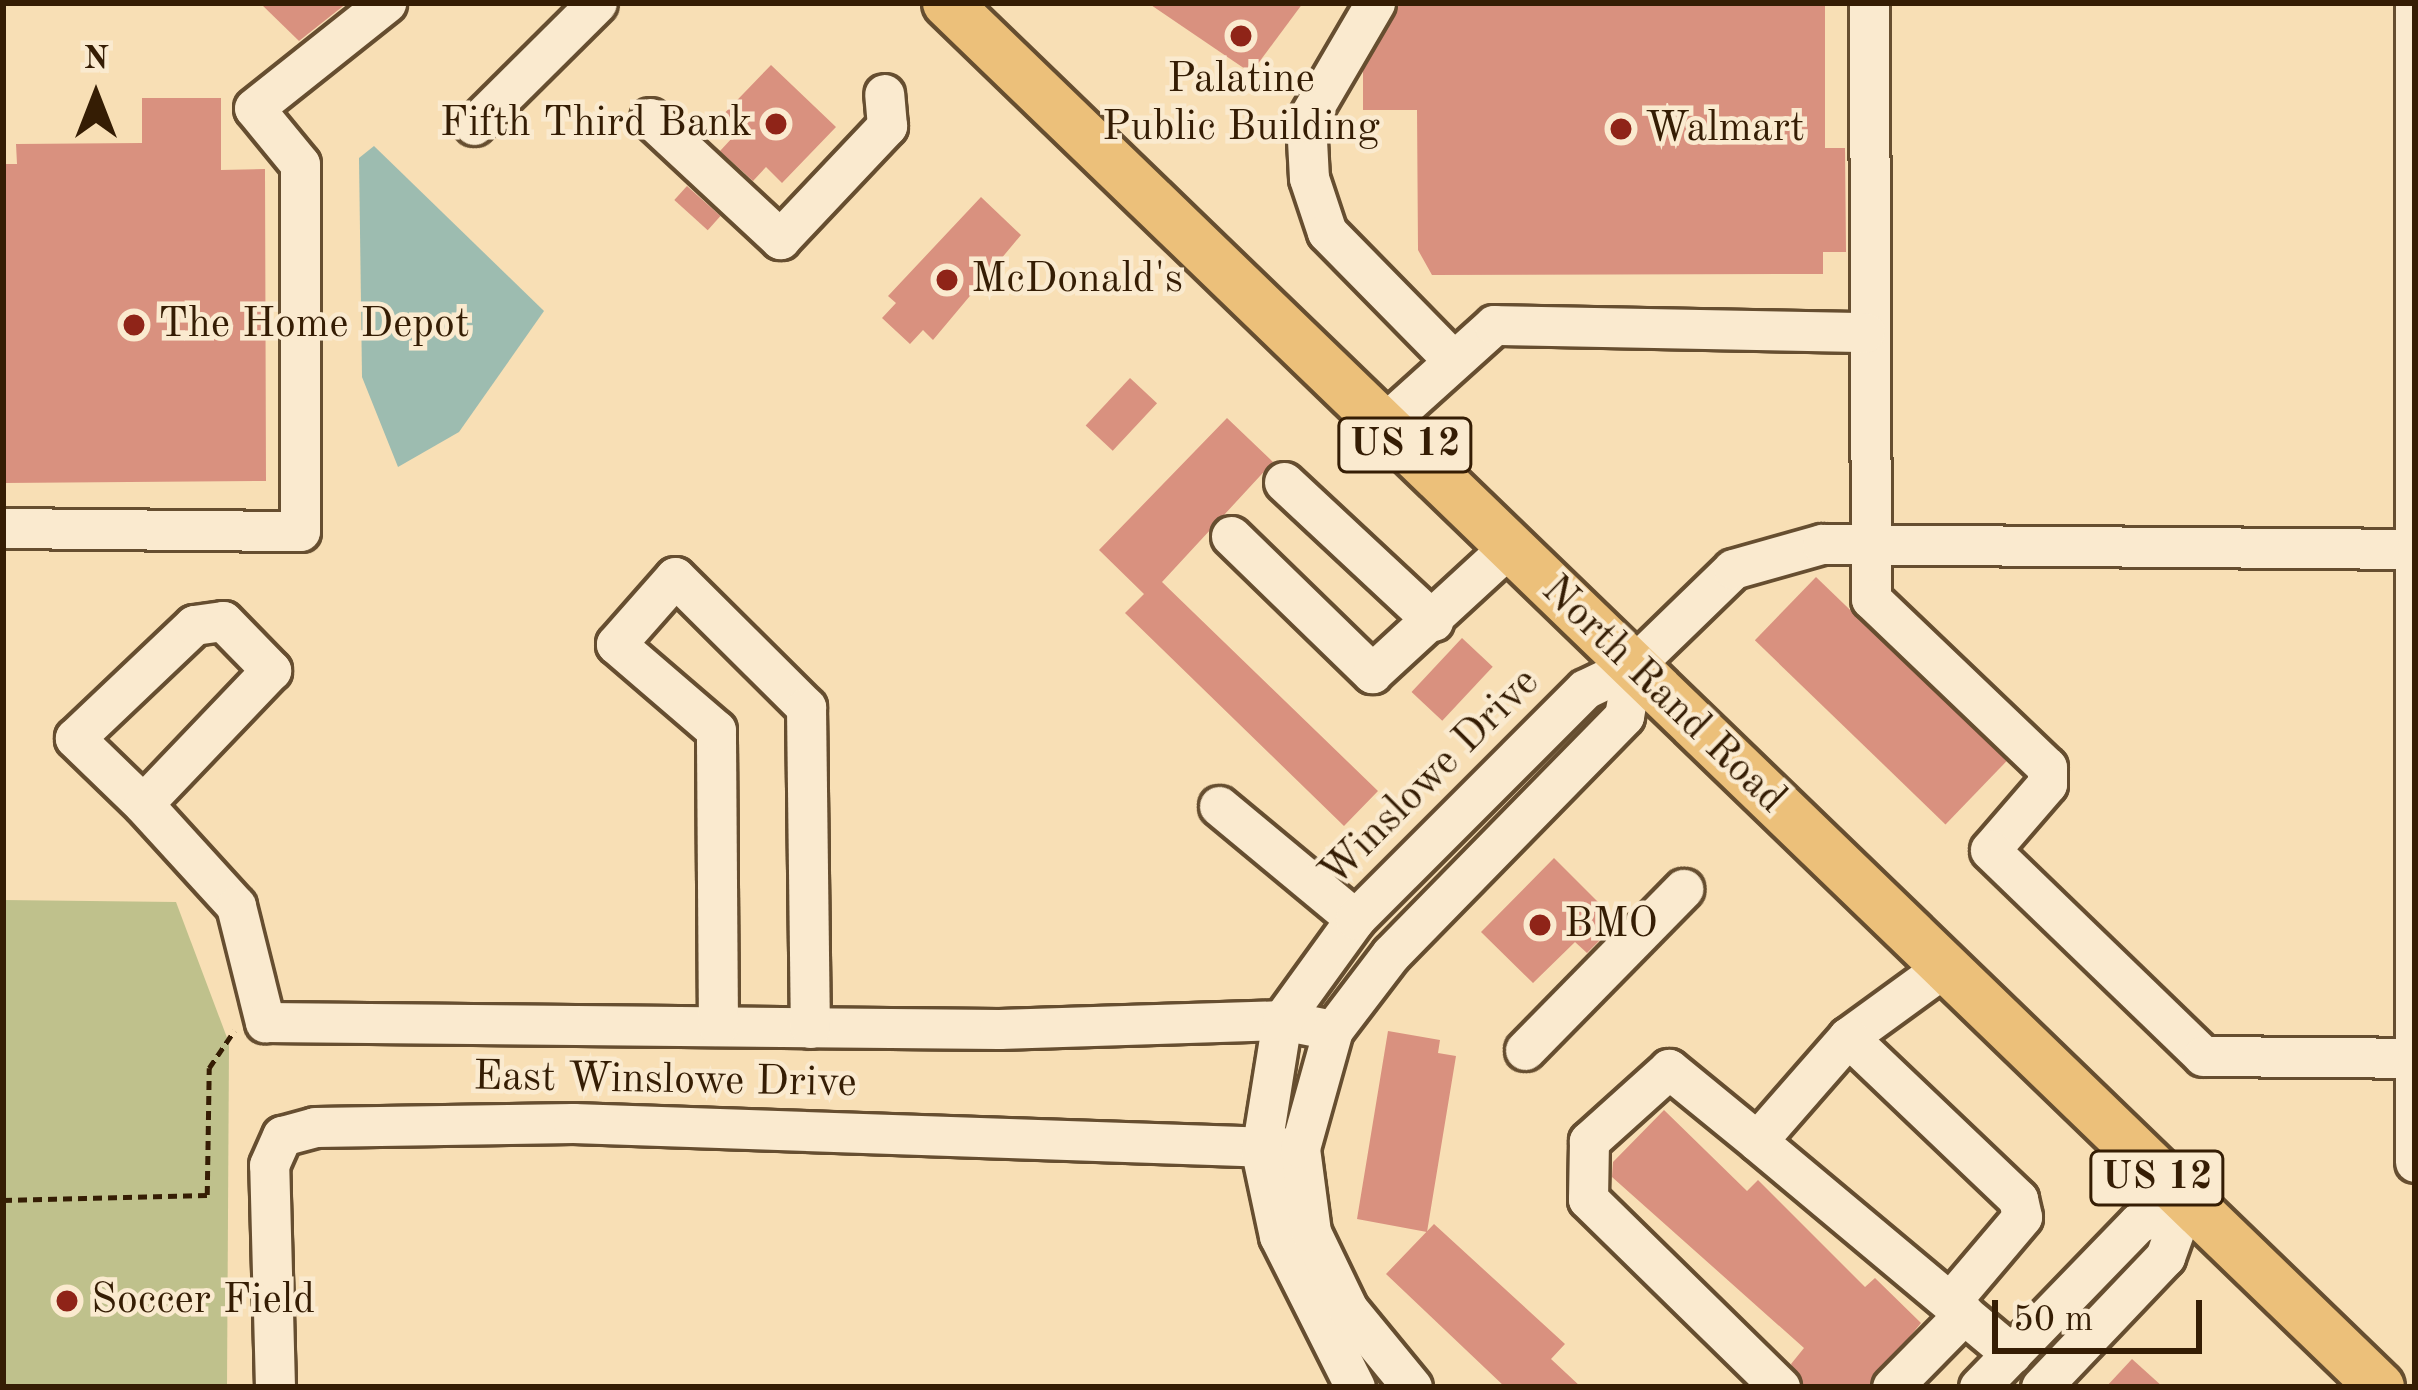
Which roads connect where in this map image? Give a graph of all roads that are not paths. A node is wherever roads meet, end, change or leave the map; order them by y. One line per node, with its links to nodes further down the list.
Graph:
1 (386, 3): 14 (street)
2 (597, 3): 9 (street)
3 (947, 3): 12 (main road, North Rand Road / US 12)
4 (1375, 3): 11 (street)
5 (1869, 3): 10 (street)
6 (2415, 3): 18 (street)
7 (884, 94): 8 (street)
8 (650, 118)
9 (474, 125)
10 (1865, 332): 11 (street); 16 (street)
11 (1453, 360): 12 (street)
12 (1384, 424): 17 (main road, North Rand Road / US 12)
13 (1284, 482): 19 (street)
14 (3, 528)
15 (1232, 536): 19 (street)
16 (1864, 545): 18 (street); 20 (street); 32 (street)
17 (1510, 546): 19 (street); 20 (main road, North Rand Road / US 12)
18 (2414, 549): 32 (street)
19 (1433, 621)
20 (1633, 666): 24 (street, Winslowe Drive); 25 (main road, North Rand Road / US 12); 29 (street, Winslowe Drive)
21 (143, 804): 21 (street); 27 (street, East Winslowe Drive)
22 (1219, 806): 24 (street)
23 (1683, 889): 31 (street)
24 (1355, 919): 26 (street, Winslowe Drive)
25 (1943, 968): 30 (street); 36 (main road, North Rand Road / US 12)
26 (1282, 1020): 28 (street, East Winslowe Drive); 29 (street, East Winslowe Drive); 34 (street, Winslowe Drive)
27 (718, 1026): 28 (street, East Winslowe Drive); 28 (street, East Winslowe Drive)
28 (810, 1028)
29 (1333, 1030): 34 (street, Winslowe Drive)
30 (1848, 1037): 33 (street); 37 (street)
31 (1525, 1051)
32 (2414, 1058): 35 (street)
33 (1757, 1142): 37 (street); 42 (street)
34 (1280, 1149): 39 (street, East Winslowe Drive); 40 (street, Winslowe Drive); 41 (street, Winslowe Drive)
35 (2415, 1162)
36 (2184, 1204): 38 (street); 45 (street); 46 (main road, North Rand Road / US 12)
37 (1957, 1308): 38 (street); 43 (street)
38 (2012, 1354): 44 (street)
39 (275, 1387)
40 (1355, 1387)
41 (1412, 1387)
42 (1780, 1387)
43 (1892, 1387)
44 (1979, 1387)
45 (2042, 1387)
46 (2380, 1387)

